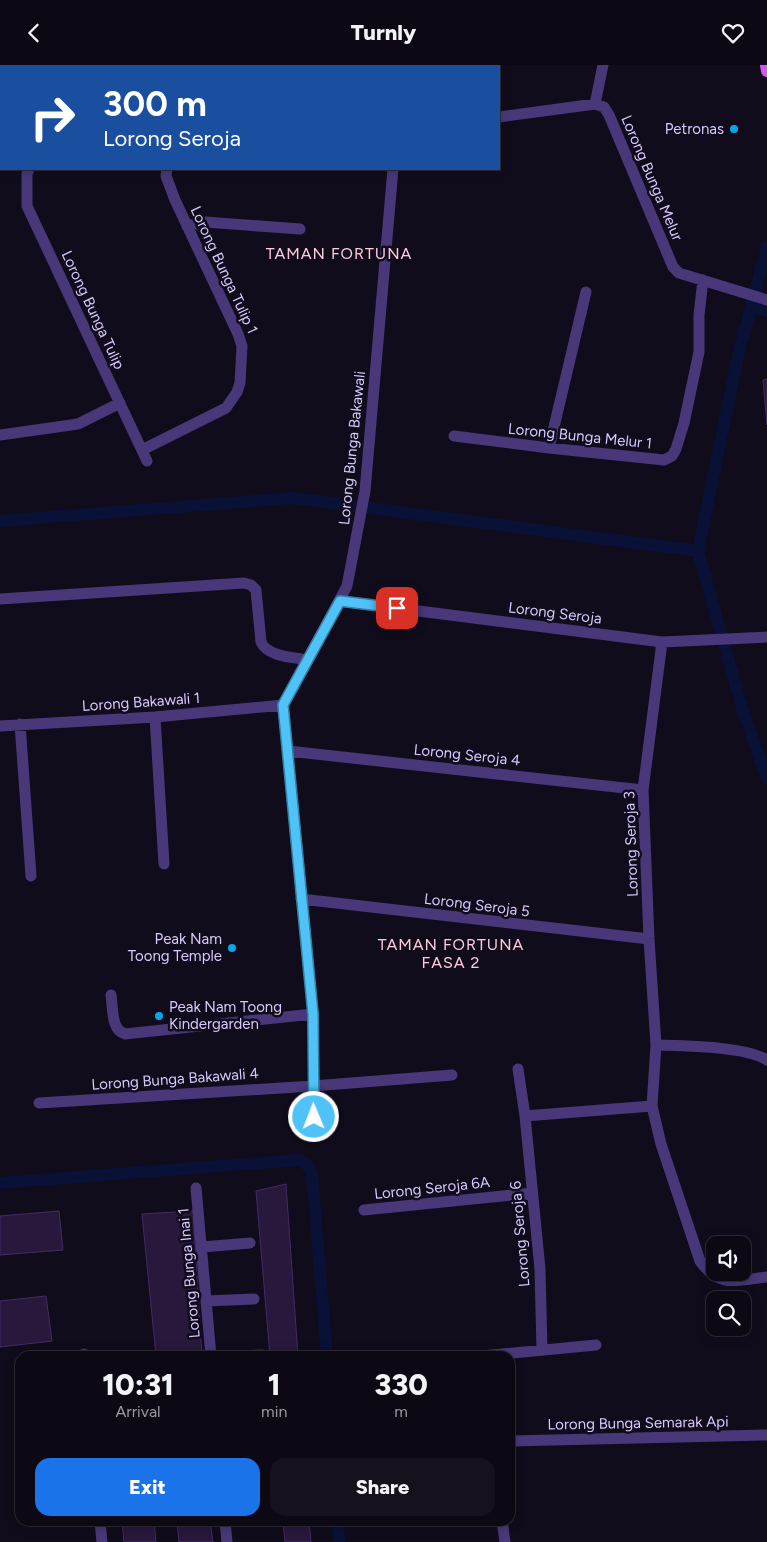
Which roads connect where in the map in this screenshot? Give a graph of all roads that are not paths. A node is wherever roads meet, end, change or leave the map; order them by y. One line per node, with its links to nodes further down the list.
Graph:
1 (603, 65): 4 (street)
2 (766, 65): 3 (main road)
3 (767, 71)
4 (595, 104): 5 (street); 11 (street, Lorong Bunga Melur)
5 (500, 117)
6 (28, 170): 14 (street, Lorong Bunga Tulip)
7 (167, 170): 9 (street, Lorong Bunga Tulip 1)
8 (393, 170): 21 (street, Lorong Bunga Bakawali)
9 (187, 226): 10 (street); 18 (street, Lorong Bunga Tulip 1)
10 (300, 229)
11 (703, 280): 13 (street, Lorong Bunga Melur); 17 (street, Lorong Bunga Melur 1)
12 (586, 292): 17 (street)
13 (767, 299)
14 (120, 403): 15 (street); 18 (street, Lorong Bunga Tulip)
15 (0, 435)
16 (454, 436): 17 (street, Lorong Bunga Melur 1)
17 (549, 449)
18 (142, 450): 19 (street, Lorong Bunga Tulip)
19 (147, 461)
20 (0, 599): 24 (street)
21 (340, 601): 23 (street, Lorong Seroja); 24 (street, Lorong Bunga Bakawali)
22 (767, 637): 23 (street, Lorong Seroja)
23 (662, 642): 30 (street, Lorong Seroja 3)
24 (308, 660): 25 (street, Lorong Bunga Bakawali)
25 (283, 705): 26 (street, Lorong Bakawali 1); 29 (street)
26 (155, 717): 27 (street, Lorong Bakawali 1); 31 (street)
27 (20, 724): 28 (street, Lorong Bakawali 1); 32 (street)
28 (0, 726)
29 (288, 751): 30 (street, Lorong Seroja 4); 33 (street)
30 (643, 790): 34 (street, Lorong Seroja 3)
31 (164, 864)
32 (31, 876)
33 (301, 899): 34 (street, Lorong Seroja 5); 36 (street)
34 (649, 939): 37 (street, Lorong Seroja 3)
35 (111, 995): 36 (street)
36 (313, 1014): 41 (street)
37 (656, 1045): 38 (street); 43 (street, Lorong Seroja 3)
38 (767, 1060)
39 (518, 1069): 44 (street, Lorong Seroja 6)
40 (452, 1075): 41 (street, Lorong Bunga Bakawali 4)
41 (313, 1086): 42 (street, Lorong Bunga Bakawali 4); 45 (street)
42 (39, 1103)
43 (652, 1106): 44 (street); 51 (street, Lorong Seroja 3)
44 (524, 1116): 47 (street, Lorong Seroja 6)
45 (314, 1133)
46 (196, 1188): 50 (street, Lorong Bunga Inai 1)
47 (532, 1193): 48 (street, Lorong Seroja 6A); 55 (street, Lorong Seroja 6)
48 (364, 1210)
49 (250, 1243): 50 (street)
50 (202, 1247): 53 (street, Lorong Bunga Inai 1)
51 (767, 1277)
52 (254, 1299): 53 (street)
53 (206, 1301): 56 (street, Lorong Bunga Inai 1)
54 (596, 1345): 55 (street)
55 (542, 1350): 57 (street)
56 (211, 1351)
57 (515, 1353)
58 (767, 1435): 59 (street, Lorong Bunga Semarak Api)
59 (515, 1441)
60 (100, 1526): 63 (street)
61 (225, 1526): 64 (street)
62 (503, 1526): 65 (street)
63 (102, 1542)
64 (227, 1542)
65 (505, 1542)

